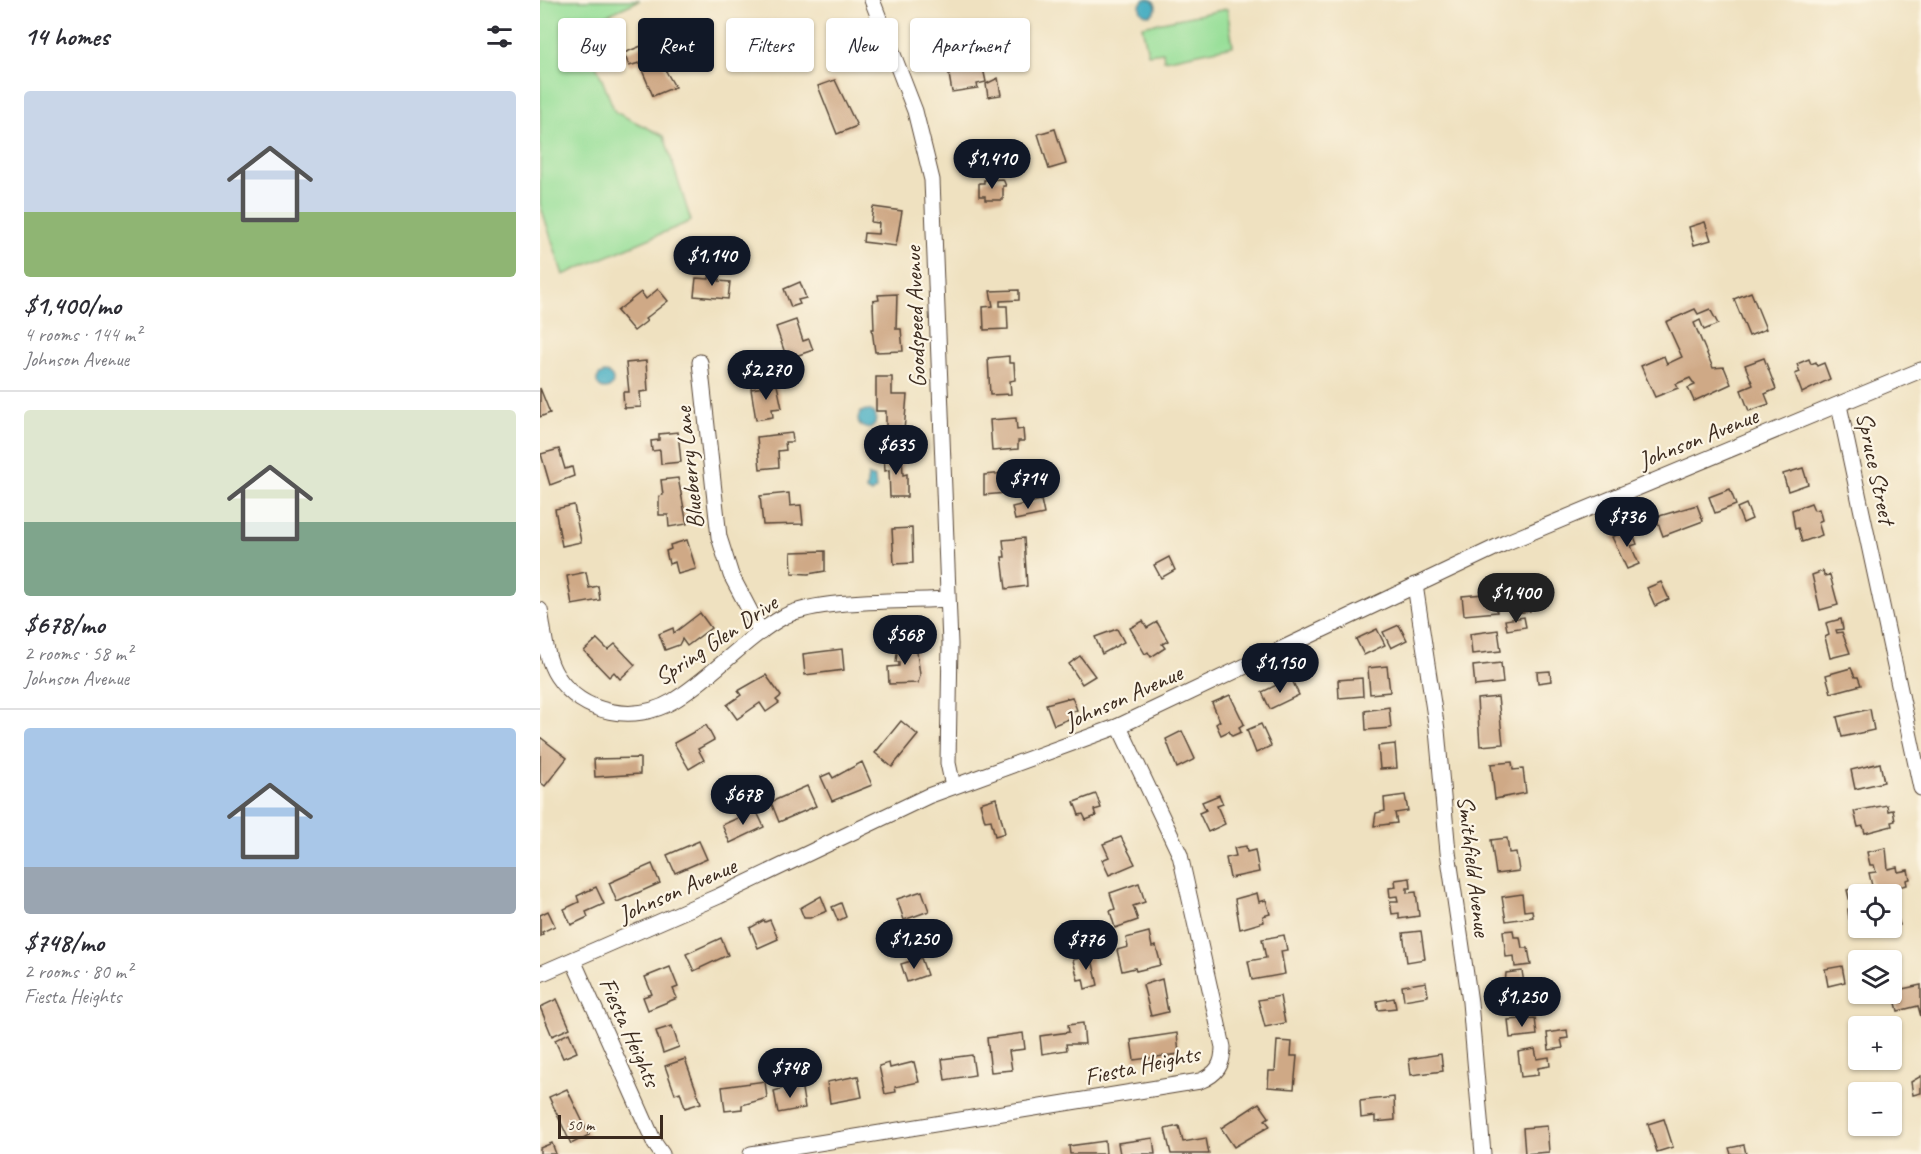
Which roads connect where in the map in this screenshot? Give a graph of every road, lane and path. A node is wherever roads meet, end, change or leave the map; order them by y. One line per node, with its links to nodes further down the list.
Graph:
1 (872, 0): 6 (street, Goodspeed Avenue)
2 (700, 362): 8 (street, Blueberry Lane)
3 (1921, 370): 4 (street, Johnson Avenue)
4 (1839, 405): 5 (street, Johnson Avenue); 11 (street, Spruce Street)
5 (1415, 585): 9 (street, Johnson Avenue); 16 (street, Smithfield Avenue)
6 (947, 599): 8 (street, Spring Glen Drive); 10 (street, Goodspeed Avenue)
7 (540, 610): 8 (street, Spring Glen Drive)
8 (761, 632)
9 (1119, 726): 10 (street, Johnson Avenue); 15 (street, Fiesta Heights)
10 (953, 786): 12 (street, Johnson Avenue)
11 (1921, 788)
12 (573, 960): 13 (street, Johnson Avenue); 14 (street, Fiesta Heights)
13 (540, 974)
14 (662, 1154)
15 (751, 1154)
16 (1483, 1154)

